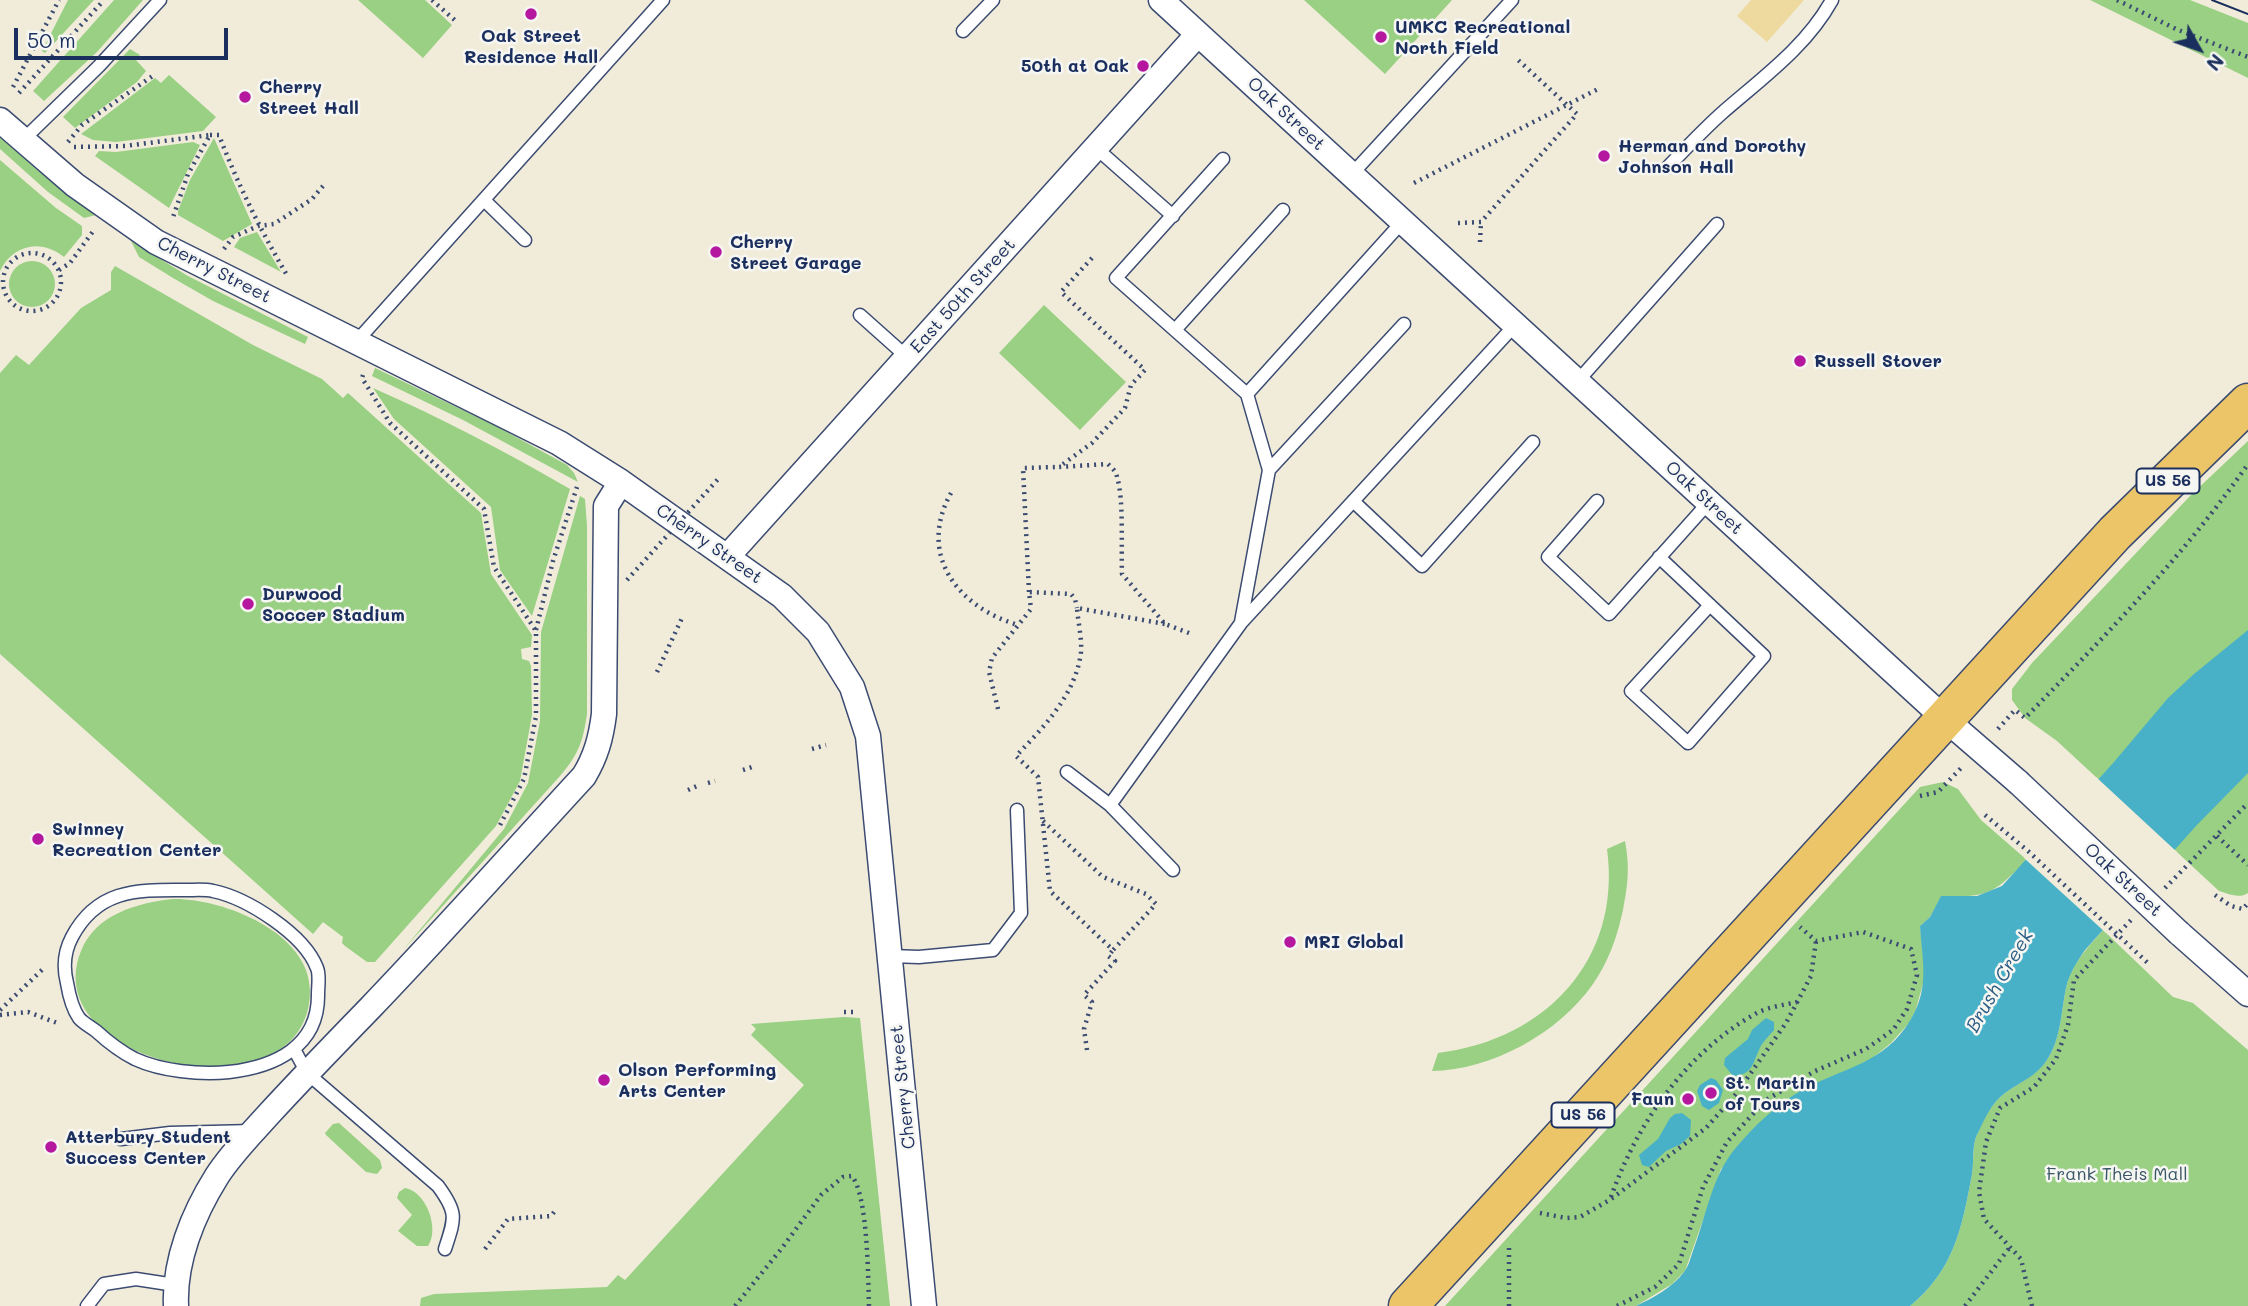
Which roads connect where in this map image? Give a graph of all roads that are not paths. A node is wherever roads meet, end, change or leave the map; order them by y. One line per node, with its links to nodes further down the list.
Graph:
1 (160, 0): 10 (lane)
2 (663, 0): 15 (lane)
3 (993, 0): 7 (lane)
4 (1161, 0): 8 (street, Oak Street)
5 (1512, 0): 14 (lane)
6 (1832, 0): 13 (lane)
7 (963, 31)
8 (1198, 34): 11 (street, East 50th Street); 14 (street, Oak Street)
9 (0, 120): 10 (street, Cherry Street)
10 (23, 140): 25 (street, Cherry Street)
11 (1096, 148): 17 (lane); 26 (street, East 50th Street)
12 (1223, 159): 17 (lane)
13 (1668, 167)
14 (1352, 174): 18 (street, Oak Street)
15 (484, 200): 20 (lane); 25 (lane)
16 (1283, 210): 24 (lane)
17 (1173, 216): 24 (lane)
18 (1402, 221): 23 (street, Oak Street); 28 (lane)
19 (1717, 224): 27 (lane)
20 (525, 240)
21 (860, 315): 26 (lane)
22 (1404, 324): 31 (lane)
23 (1515, 325): 27 (street, Oak Street); 34 (lane)
24 (1175, 330): 28 (lane)
25 (356, 342): 32 (street, Cherry Street)
26 (907, 357): 37 (street, East 50th Street)
27 (1577, 382): 35 (street, Oak Street)
28 (1247, 394): 31 (lane)
29 (2248, 403): 40 (highway, US 56)
30 (1533, 442): 34 (lane)
31 (1269, 470): 39 (lane)
32 (621, 482): 37 (street, Cherry Street); 48 (street)
33 (1597, 500): 36 (lane)
34 (1353, 501): 39 (lane)
35 (1709, 502): 36 (lane); 40 (street, Oak Street)
36 (1659, 556): 38 (lane)
37 (727, 557): 45 (street, Cherry Street)
38 (1710, 605): 38 (lane)
39 (1241, 622): 42 (lane)
40 (1944, 718): 46 (street, Oak Street, bridge); 55 (highway, US 56)
41 (1068, 772): 42 (lane)
42 (1110, 805): 44 (lane)
43 (1017, 810): 45 (lane)
44 (1173, 870)
45 (890, 956): 54 (street, Cherry Street)
46 (2248, 994)
47 (295, 1051): 47 (lane); 48 (lane)
48 (307, 1073): 49 (street); 51 (lane)
49 (254, 1131): 50 (lane); 52 (street)
50 (121, 1139)
51 (445, 1249)
52 (175, 1295): 53 (lane)
53 (88, 1306)
54 (924, 1306)
55 (1408, 1306)

